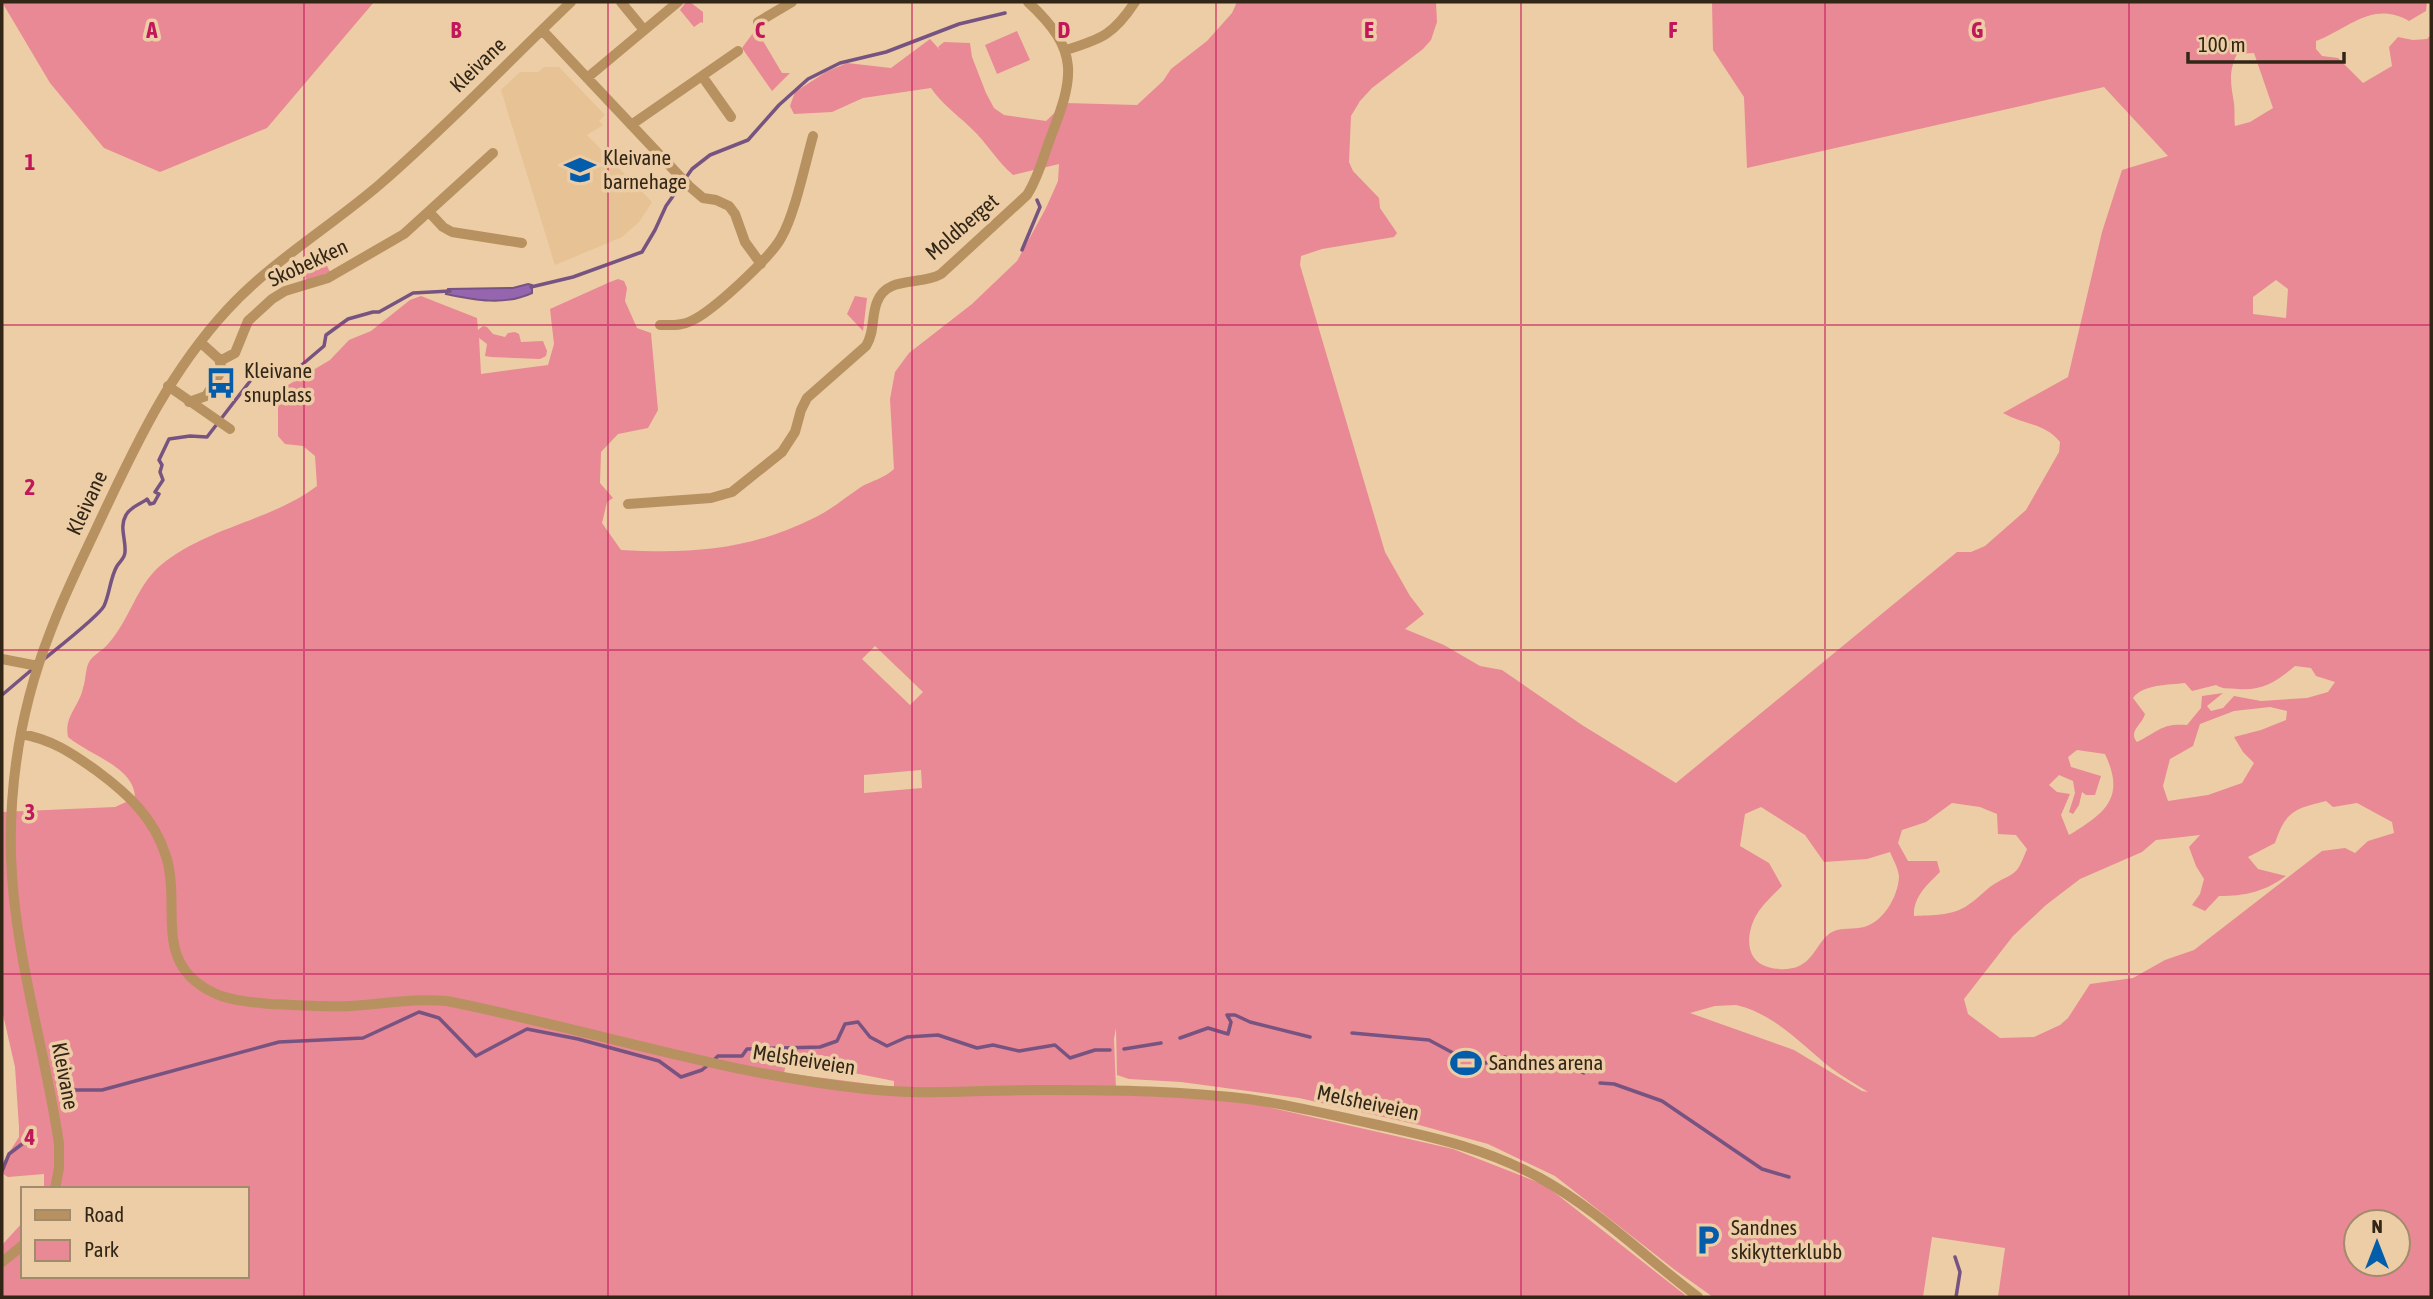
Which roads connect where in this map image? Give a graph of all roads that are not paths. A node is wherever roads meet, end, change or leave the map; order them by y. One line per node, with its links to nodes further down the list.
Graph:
1 (571, 2): 8 (street, Kleivane)
2 (621, 2): 9 (street)
3 (678, 2): 9 (street)
4 (792, 2): 7 (street)
5 (1028, 2): 10 (street)
6 (1135, 2): 10 (street)
7 (758, 22)
8 (542, 30): 13 (street); 22 (street, Kleivane)
9 (644, 30): 13 (street)
10 (1066, 50): 27 (street, Moldberget)
11 (738, 51): 12 (street)
12 (702, 76): 14 (street); 15 (street)
13 (587, 78): 15 (street)
14 (731, 117)
15 (631, 125): 20 (street)
16 (813, 136): 20 (street)
17 (493, 153): 18 (street, Skobekken)
18 (429, 212): 19 (street); 23 (street, Skobekken)
19 (522, 243)
20 (761, 264): 21 (street)
21 (660, 325)
22 (200, 342): 23 (street); 24 (street, Kleivane)
23 (220, 361): 25 (street)
24 (168, 386): 25 (street); 29 (street, Kleivane)
25 (189, 402): 26 (street)
26 (230, 429)
27 (628, 505)
28 (2, 659): 29 (street)
29 (38, 666): 30 (street, Kleivane)
30 (21, 734): 31 (street, Kleivane); 34 (street, Melsheiveien)
31 (55, 1187)
32 (21, 1247): 33 (street)
33 (2, 1262)
34 (1698, 1297)

